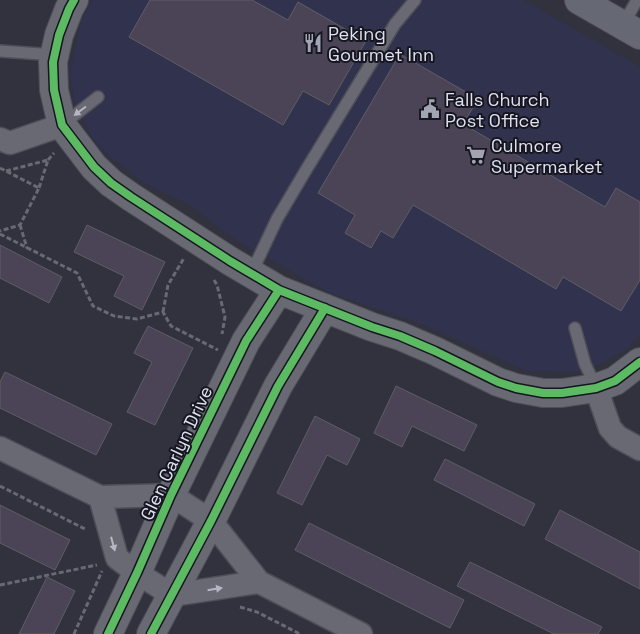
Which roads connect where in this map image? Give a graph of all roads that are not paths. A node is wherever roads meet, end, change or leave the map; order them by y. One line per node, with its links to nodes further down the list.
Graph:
1 (74, 0): 7 (street)
2 (415, 0): 11 (lane)
3 (579, 0): 5 (main road)
4 (637, 0): 5 (lane)
5 (631, 30)
6 (0, 51): 7 (lane)
7 (55, 54): 9 (street)
8 (98, 97): 9 (lane, one-way to 9)
9 (62, 125): 10 (street); 11 (street)
10 (0, 138)
11 (251, 274): 12 (street)
12 (279, 290): 13 (street); 19 (street, Glen Carlyn Drive)
13 (325, 308): 16 (street); 21 (street)
14 (575, 328): 16 (lane)
15 (640, 362): 16 (street)
16 (596, 388): 18 (street)
17 (0, 448): 20 (street)
18 (640, 449)
19 (171, 495): 20 (street); 21 (street); 22 (street, Glen Carlyn Drive)
20 (100, 497): 22 (street, one-way to 22)
21 (211, 521): 23 (street); 24 (street)
22 (136, 573): 24 (street); 25 (street, Glen Carlyn Drive)
23 (259, 582): 24 (street, one-way to 23); 27 (street)
24 (172, 595): 26 (street)
25 (108, 634)
26 (151, 634)
27 (361, 634)

